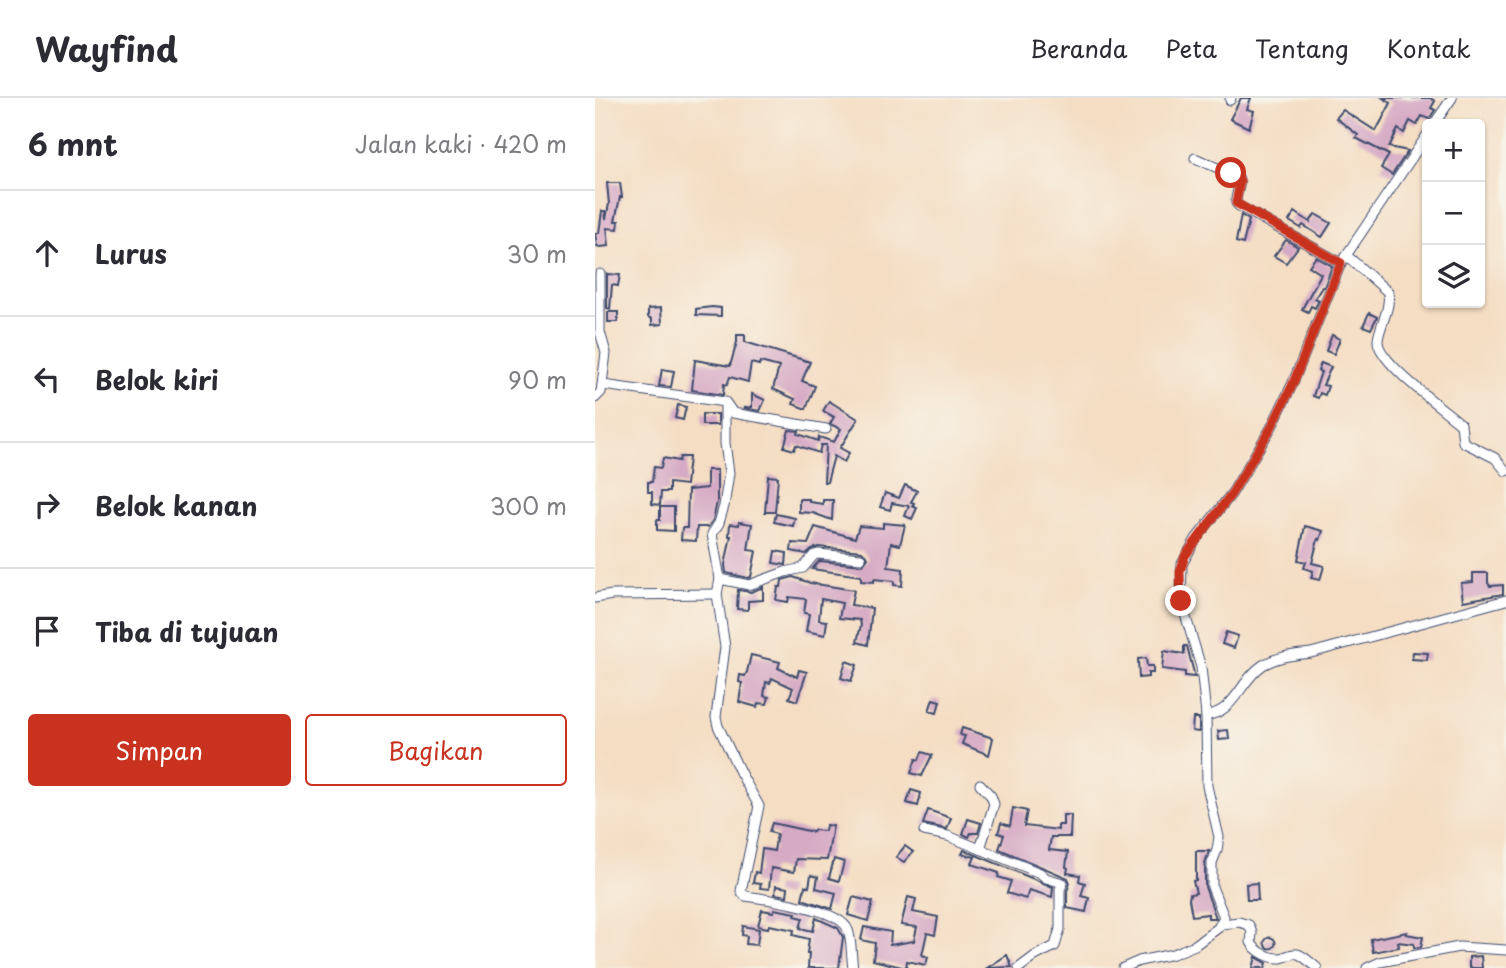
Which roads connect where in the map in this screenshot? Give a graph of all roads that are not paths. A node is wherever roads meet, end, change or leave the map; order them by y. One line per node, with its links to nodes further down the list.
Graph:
1 (1452, 98): 2 (street)
2 (1437, 119)
3 (1422, 142): 5 (street)
4 (1195, 158): 5 (street)
5 (1343, 259): 12 (street); 18 (street)
6 (600, 274): 7 (street)
7 (597, 311): 8 (street)
8 (603, 385): 9 (street); 10 (street)
9 (595, 398)
10 (725, 402): 11 (street); 14 (street)
11 (826, 429)
12 (1506, 471)
13 (861, 558): 14 (street)
14 (720, 579): 15 (street)
15 (717, 594): 16 (street); 24 (street)
16 (595, 598)
17 (1506, 600): 18 (street)
18 (1206, 715): 22 (street)
19 (979, 784): 21 (street)
20 (924, 831): 21 (street)
21 (979, 849): 25 (street)
22 (1222, 924): 26 (street); 27 (street)
23 (1505, 952): 28 (street)
24 (853, 968)
25 (1019, 968)
26 (1123, 968)
27 (1317, 968)
28 (1367, 968)

